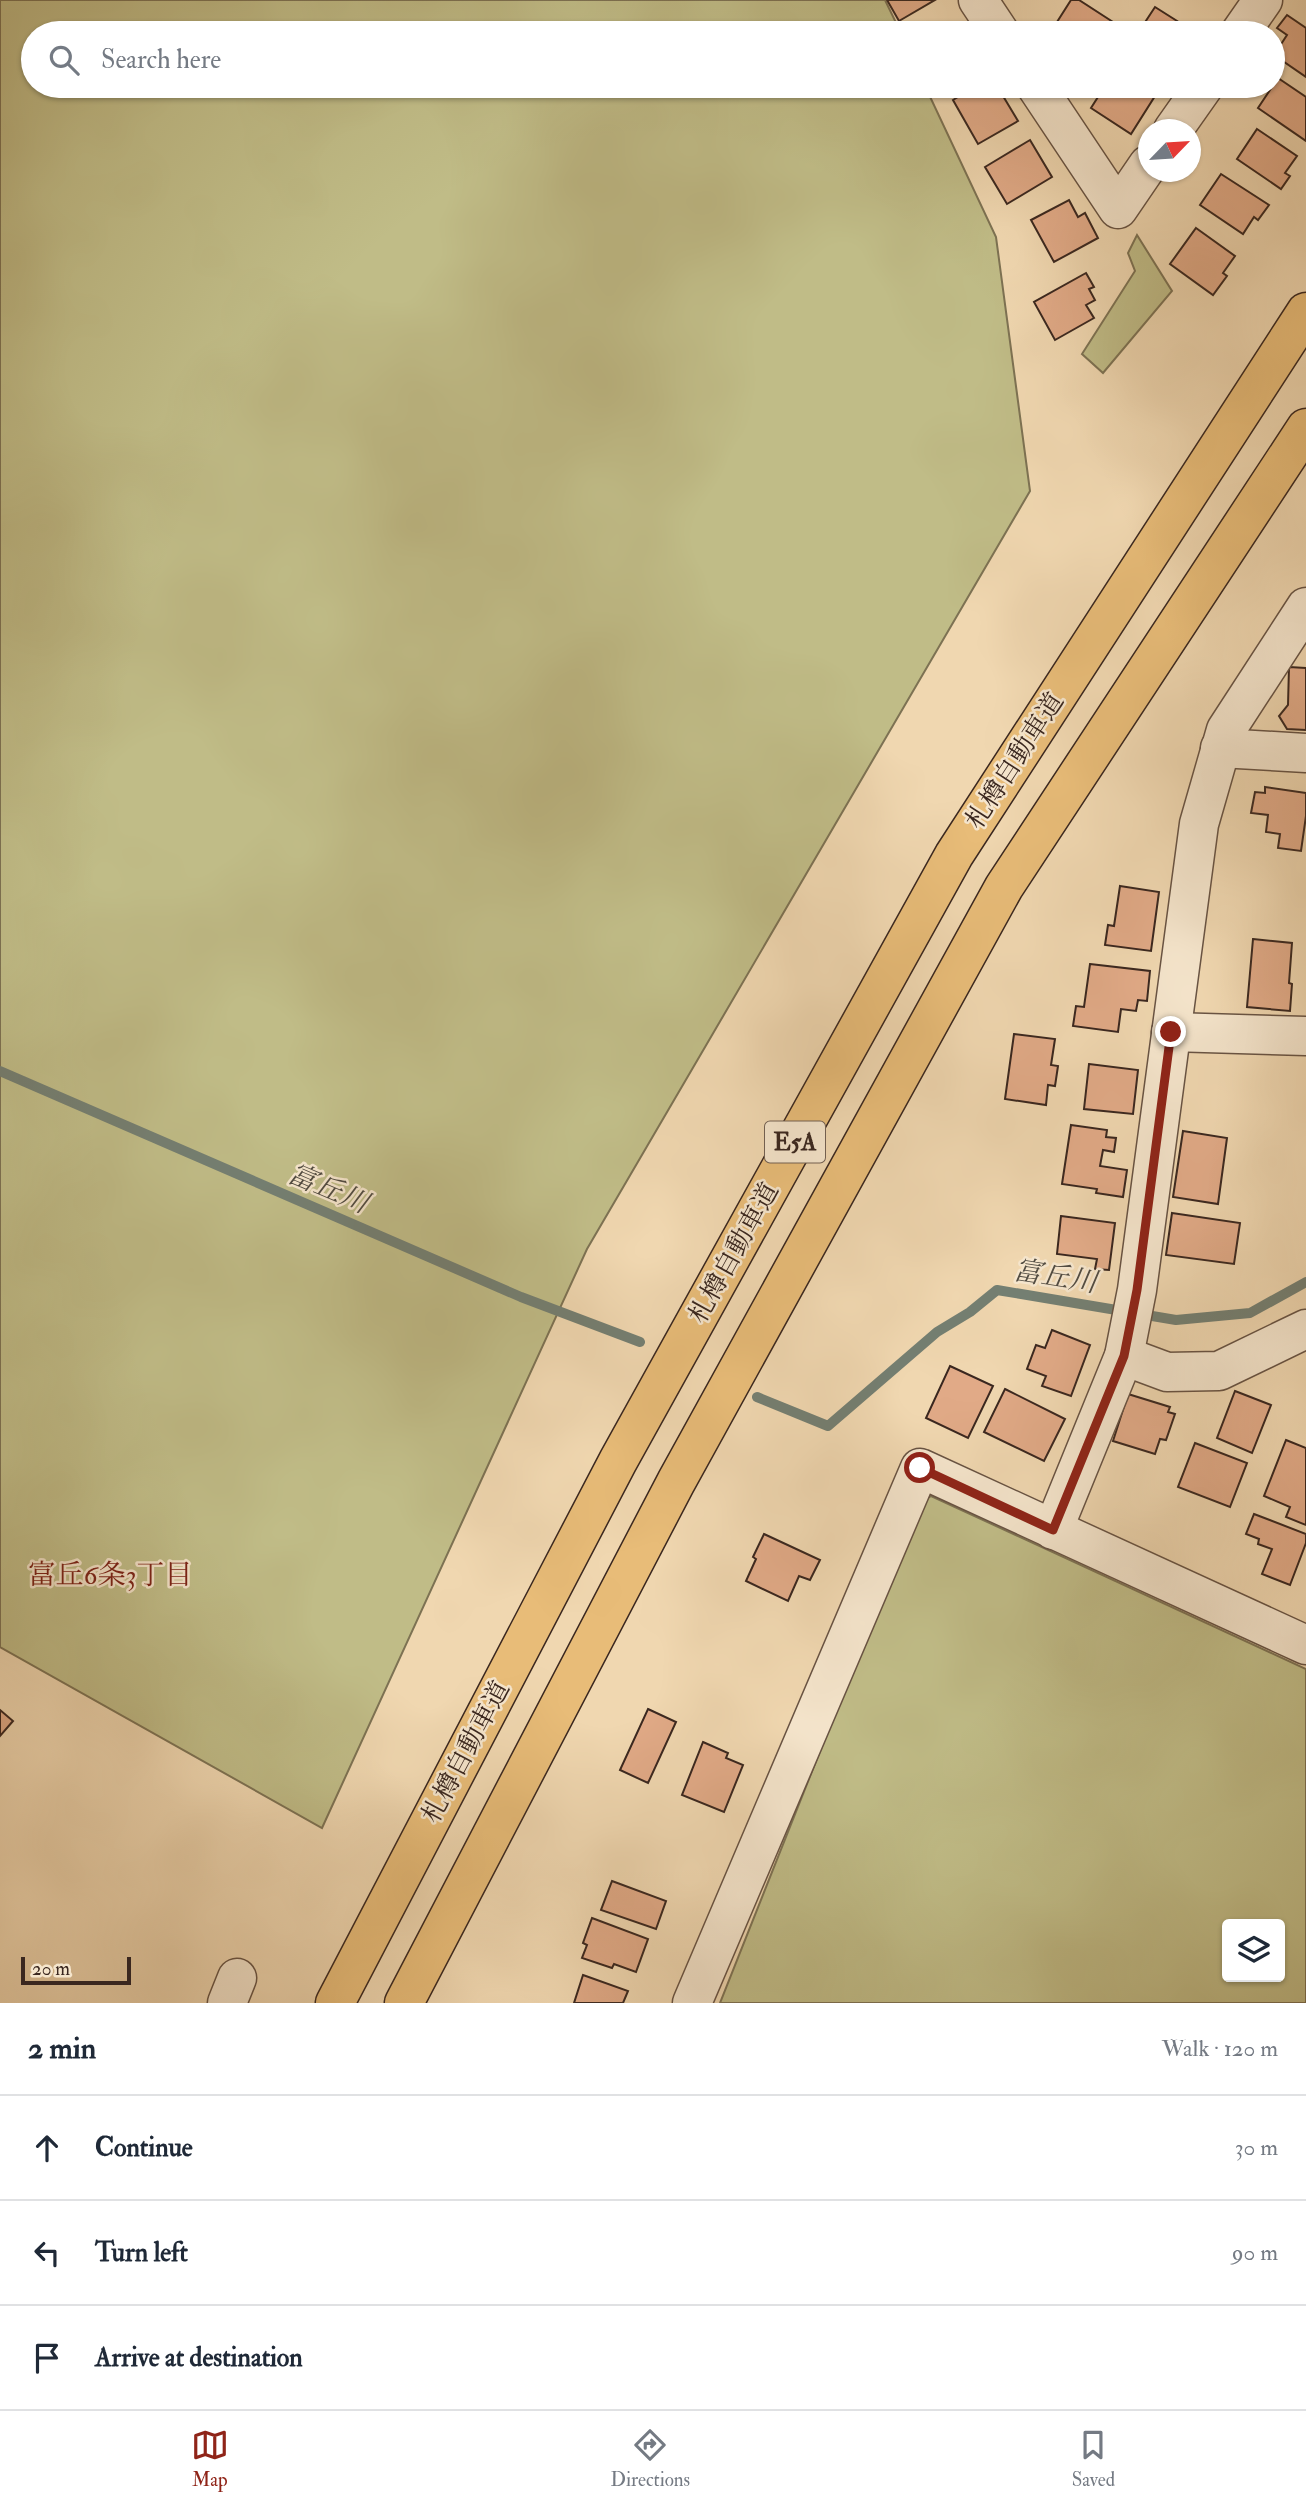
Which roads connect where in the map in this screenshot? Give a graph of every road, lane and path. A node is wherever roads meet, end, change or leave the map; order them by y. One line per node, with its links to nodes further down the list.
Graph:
1 (1263, 0): 2 (street)
2 (1248, 21)
3 (1044, 98): 6 (street)
4 (1195, 98): 5 (street)
5 (1180, 119)
6 (1138, 181)
7 (1306, 312): 18 (highway, 札樽自動車道 / E5A)
8 (1306, 428): 19 (highway, E5A)
9 (1306, 607): 10 (street)
10 (1220, 748): 11 (street); 12 (street)
11 (1306, 753)
12 (1171, 1032): 13 (street); 15 (street)
13 (1306, 1036)
14 (1306, 1329): 15 (street)
15 (1125, 1348): 16 (street)
16 (1053, 1530): 17 (street); 20 (street)
17 (1304, 1639)
18 (335, 2003)
19 (404, 2003)
20 (692, 2003)

